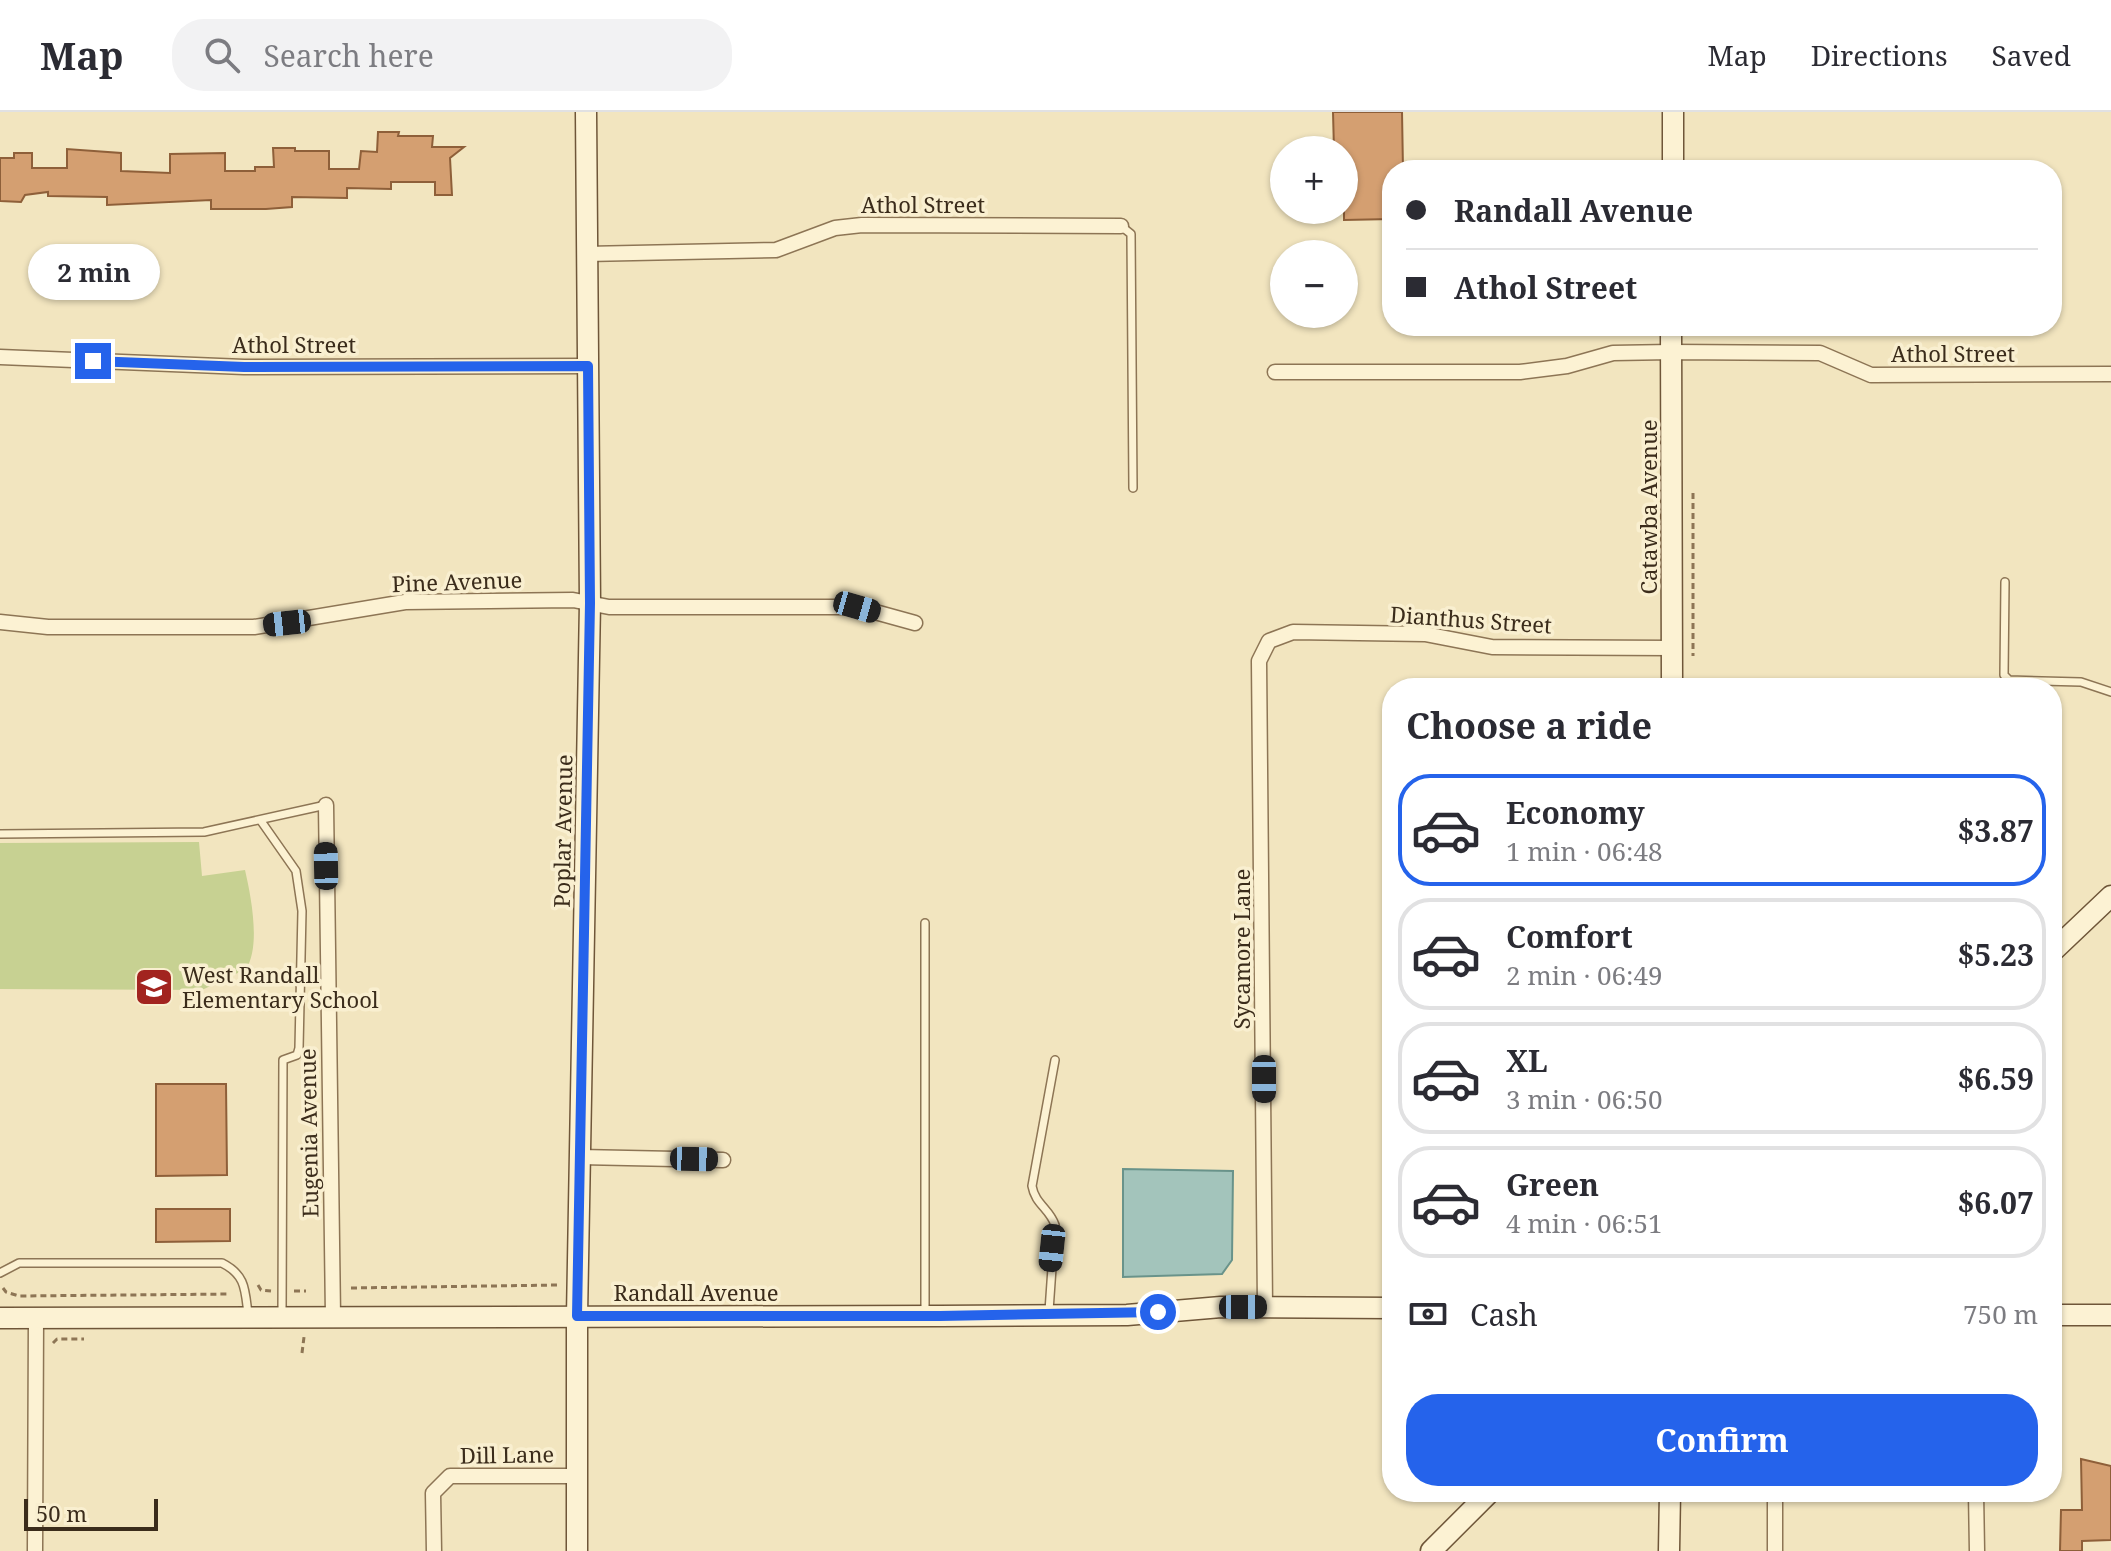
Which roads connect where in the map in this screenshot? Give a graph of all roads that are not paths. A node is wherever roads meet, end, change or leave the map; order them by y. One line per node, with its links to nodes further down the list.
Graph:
1 (586, 112): 5 (street, Poplar Avenue)
2 (1673, 112): 3 (street)
3 (1673, 160)
4 (1121, 226): 5 (street, Athol Street); 12 (lane)
5 (586, 254): 9 (street, Poplar Avenue)
6 (1671, 336): 7 (street, Catawba Avenue)
7 (1671, 352): 10 (street, Athol Street); 11 (street, Athol Street); 18 (street, Catawba Avenue)
8 (0, 357): 9 (street, Athol Street)
9 (588, 366): 14 (street, Poplar Avenue)
10 (1275, 372)
11 (2111, 374)
12 (1133, 488)
13 (2005, 582): 20 (lane)
14 (590, 603): 15 (street, Pine Avenue); 16 (street, Pine Avenue); 30 (street, Poplar Avenue)
15 (0, 622)
16 (915, 623)
17 (1269, 641): 18 (street, Dianthus Street); 33 (street, Sycamore Lane)
18 (1672, 648): 19 (street, Catawba Avenue)
19 (1672, 678)
20 (2007, 678)
21 (2062, 681): 22 (lane)
22 (2111, 692)
23 (326, 805): 24 (lane); 38 (street, Eugenia Avenue)
24 (261, 821): 25 (lane); 42 (lane)
25 (0, 834)
26 (2111, 896): 28 (street)
27 (925, 923): 40 (lane)
28 (2062, 943)
29 (1055, 1060): 35 (lane)
30 (580, 1157): 31 (street); 39 (street, Poplar Avenue)
31 (723, 1160)
32 (0, 1273): 41 (lane)
33 (1265, 1307): 34 (street, Randall Avenue); 35 (street, Randall Avenue)
34 (1382, 1308)
35 (1049, 1315): 40 (street, Randall Avenue)
36 (2062, 1315): 37 (street)
37 (2111, 1315)
38 (333, 1316): 39 (street, Randall Avenue); 42 (street, Randall Avenue)
39 (577, 1316): 40 (street, Randall Avenue); 45 (street, Poplar Avenue)
40 (925, 1316)
41 (248, 1317): 42 (street, Randall Avenue); 44 (street, Randall Avenue)
42 (282, 1317)
43 (0, 1318): 44 (street, Randall Avenue)
44 (36, 1318): 50 (street)
45 (578, 1476): 51 (street, Dill Lane); 52 (street, Poplar Avenue)
46 (1480, 1502): 53 (street)
47 (1670, 1502): 54 (street)
48 (1775, 1502): 55 (street)
49 (1976, 1502): 56 (street)
50 (35, 1551)
51 (434, 1551)
52 (577, 1551)
53 (1431, 1551)
54 (1669, 1551)
55 (1775, 1551)
56 (1977, 1551)

